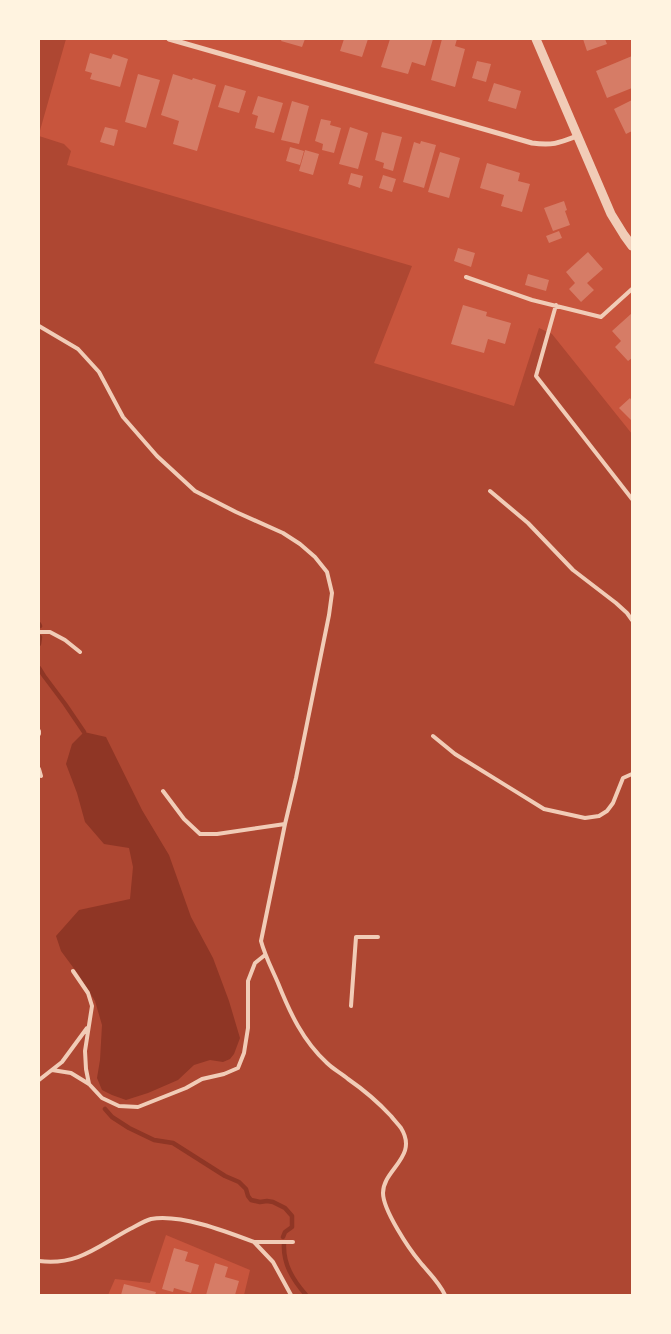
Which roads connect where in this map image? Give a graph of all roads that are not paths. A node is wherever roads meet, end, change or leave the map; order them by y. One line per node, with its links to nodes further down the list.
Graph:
1 (169, 39): 3 (street)
2 (536, 39): 3 (street)
3 (577, 136): 4 (street)
4 (632, 246)
5 (466, 277): 7 (lane)
6 (632, 289): 7 (lane)
7 (556, 306): 10 (lane)
8 (39, 326): 19 (lane)
9 (490, 491): 11 (lane)
10 (632, 499)
11 (632, 620)
12 (39, 632): 13 (lane)
13 (80, 652)
14 (433, 736): 16 (lane)
15 (39, 769): 17 (lane)
16 (632, 774)
17 (41, 776)
18 (164, 791): 19 (lane)
19 (286, 824): 21 (lane)
20 (378, 937): 23 (lane)
21 (265, 955): 27 (lane); 32 (lane)
22 (73, 971): 24 (lane)
23 (351, 1006)
24 (89, 1026): 25 (lane); 27 (lane)
25 (52, 1070): 26 (lane); 27 (lane)
26 (39, 1080)
27 (89, 1084)
28 (254, 1242): 29 (lane); 30 (lane); 31 (lane)
29 (293, 1242)
30 (39, 1261)
31 (291, 1295)
32 (445, 1295)

